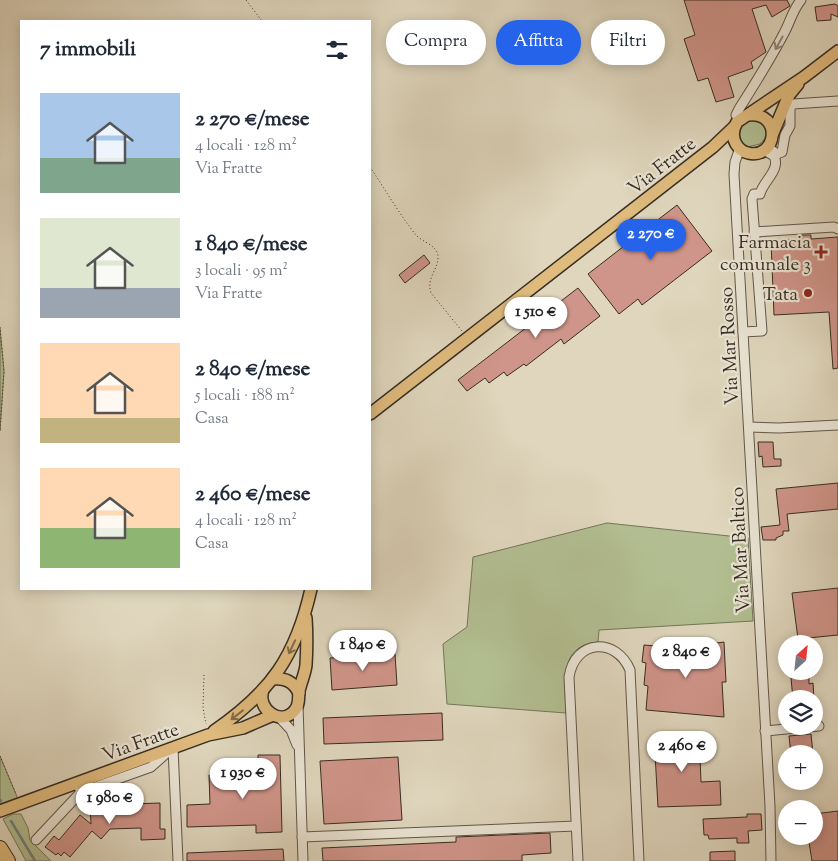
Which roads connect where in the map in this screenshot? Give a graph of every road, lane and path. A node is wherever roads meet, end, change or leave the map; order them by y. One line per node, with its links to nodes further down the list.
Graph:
1 (246, 0): 3 (path)
2 (801, 0): 9 (street, one-way to 9)
3 (261, 20)
4 (838, 51): 6 (main road, Via Fratte)
5 (838, 56): 6 (main road, Via Fratte)
6 (823, 62): 7 (main road, Via Fratte)
7 (804, 77): 9 (main road, Via Fratte); 10 (main road, Via Fratte)
8 (838, 100): 14 (street)
9 (741, 121): 10 (main road); 11 (main road, Via Fratte); 12 (main road)
10 (773, 133): 13 (main road, Via Fratte)
11 (713, 147): 12 (main road, Via Fratte); 23 (main road, Via Fratte)
12 (739, 148): 15 (main road, Via Fratte); 18 (street, Via Mar Rosso)
13 (766, 148): 14 (street); 15 (main road); 17 (street)
14 (782, 152): 17 (street)
15 (752, 154): 18 (street)
16 (371, 168): 23 (path)
17 (775, 168): 20 (street)
18 (734, 174): 22 (street, Via Mar Rosso)
19 (838, 229): 20 (street)
20 (754, 232): 22 (street)
21 (0, 328): 27 (path)
22 (743, 332): 26 (street, Via Mar Rosso)
23 (467, 338): 24 (main road, Via Fratte)
24 (371, 413)
25 (838, 425): 26 (street)
26 (748, 427): 37 (street, Via Mar Baltico)
27 (0, 431)
28 (311, 590): 29 (main road, Via Fratte)
29 (306, 611): 31 (main road, Via Fratte, one-way to 31); 33 (main road, Via Fratte)
30 (204, 675): 38 (path)
31 (273, 679): 32 (main road, Via Fratte); 33 (main road)
32 (263, 690): 35 (main road); 38 (main road, Via Fratte, one-way to 38)
33 (299, 693): 34 (main road, Via Fratte)
34 (298, 705): 35 (main road, Via Fratte); 40 (street)
35 (276, 716): 38 (main road, Via Fratte); 40 (street)
36 (778, 731): 37 (street)
37 (765, 732): 54 (street, Via Mar Baltico)
38 (208, 735): 39 (main road, Via Fratte)
39 (173, 748): 42 (main road, Via Fratte); 50 (street)
40 (299, 750): 46 (street)
41 (0, 756): 43 (path)
42 (79, 787): 44 (main road, Via Fratte); 47 (street)
43 (18, 799)
44 (0, 811)
45 (576, 826): 46 (street); 52 (street); 53 (street)
46 (302, 837): 51 (street)
47 (36, 840)
48 (0, 848): 49 (highway)
49 (8, 861)
50 (178, 861)
51 (303, 861)
52 (578, 861)
53 (638, 861)
54 (771, 861)

